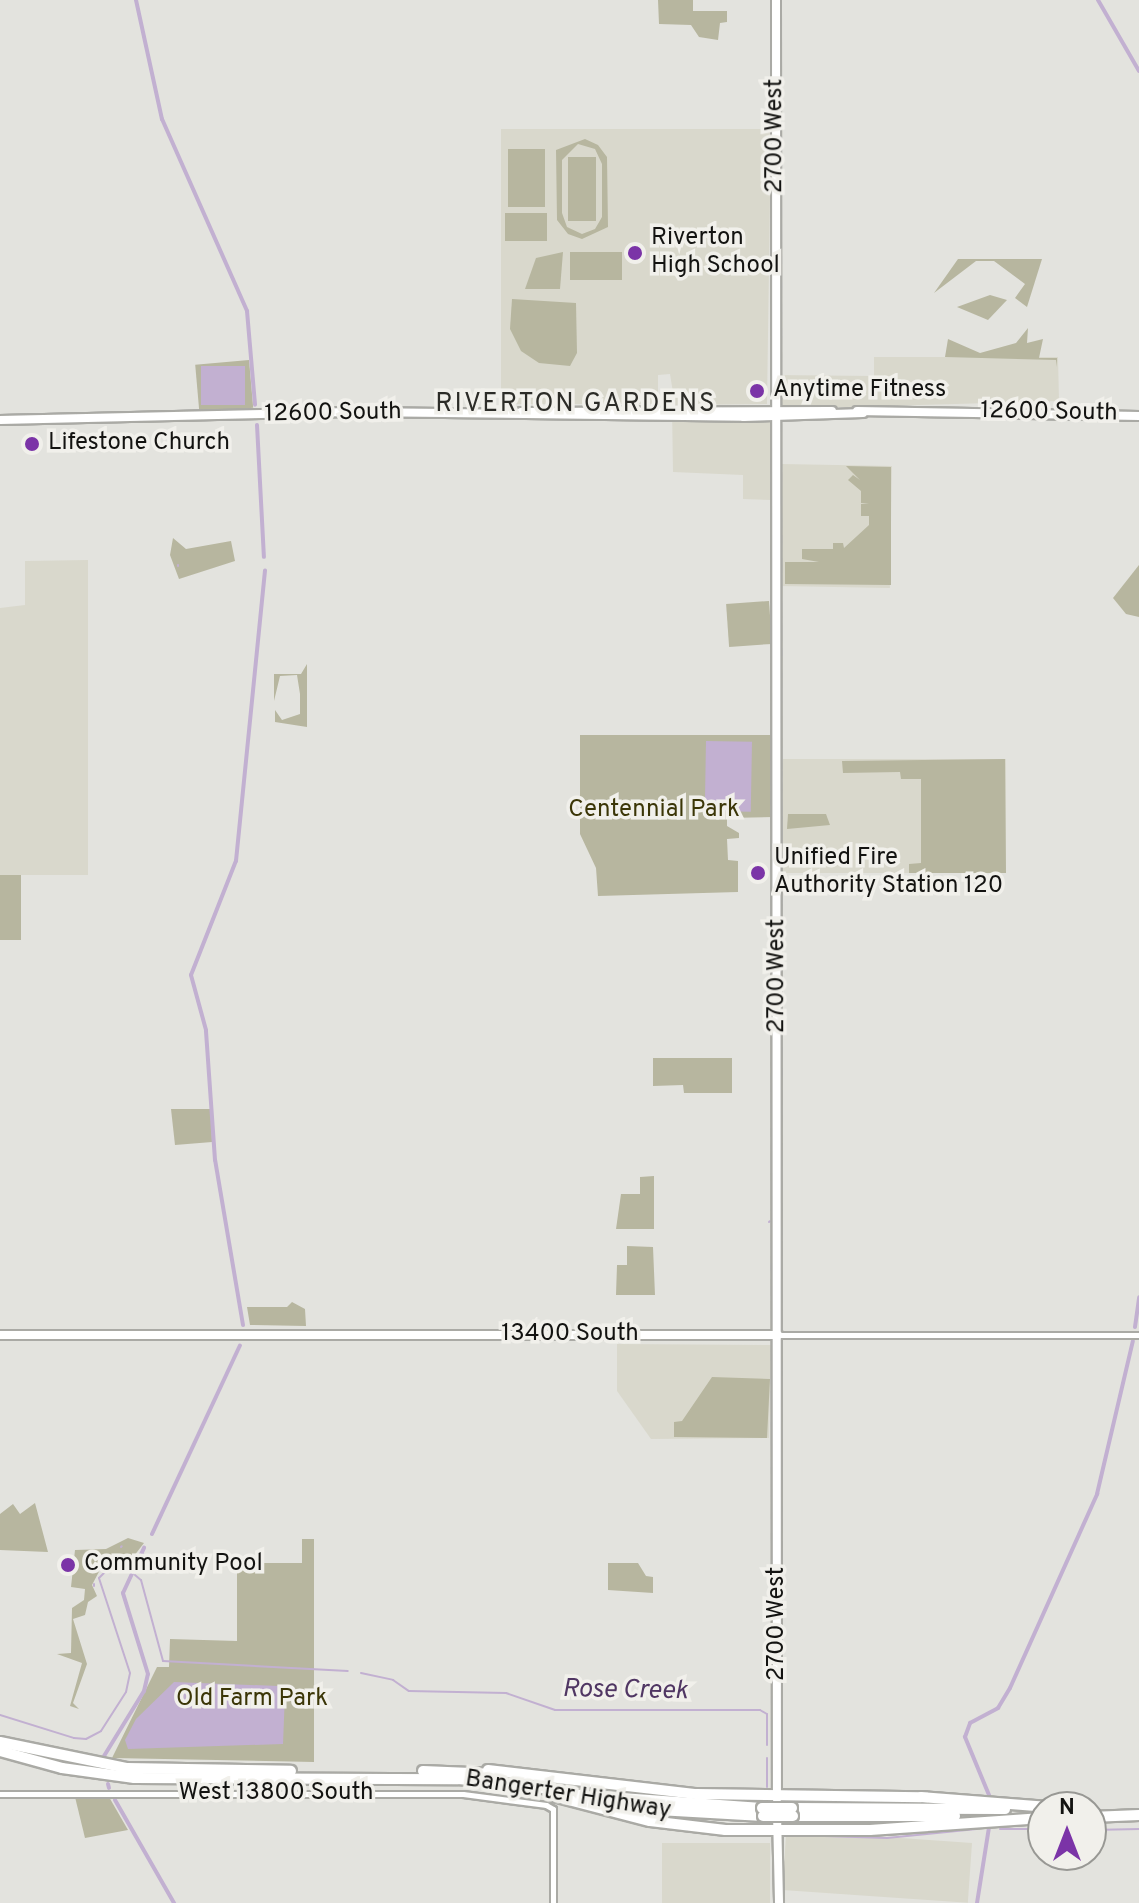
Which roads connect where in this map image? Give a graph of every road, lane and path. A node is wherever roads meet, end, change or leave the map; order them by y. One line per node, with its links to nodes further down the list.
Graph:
1 (776, 0): 4 (main road, 2700 West)
2 (667, 409): 3 (main road, 12600 South); 4 (main road, 12600 South); 5 (main road)
3 (521, 412): 5 (main road, 12600 South); 7 (main road, 12600 South)
4 (777, 414): 5 (main road, 12600 South); 6 (main road, 12600 South); 9 (main road, 2700 West)
5 (628, 415)
6 (1139, 416)
7 (0, 420)
8 (0, 1335): 9 (main road, 13400 South)
9 (778, 1335): 10 (street, 13400 South); 16 (main road, 2700 West)
10 (1139, 1335)
11 (0, 1742): 13 (highway, Bangerter Highway)
12 (0, 1751): 14 (highway, Bangerter Highway)
13 (438, 1771): 16 (highway); 21 (highway, Bangerter Highway)
14 (458, 1779): 21 (highway, Bangerter Highway); 27 (highway)
15 (0, 1794): 28 (street, West 13800 South)
16 (777, 1796): 17 (highway); 27 (main road, 2700 West)
17 (1027, 1805)
18 (1139, 1808): 19 (highway)
19 (1107, 1809)
20 (1027, 1810): 22 (highway, Bangerter Highway)
21 (763, 1812): 22 (highway, Bangerter Highway, bridge)
22 (792, 1812): 25 (highway, Bangerter Highway)
23 (1139, 1815): 24 (highway)
24 (1107, 1816)
25 (1027, 1817)
26 (1027, 1818): 27 (highway)
27 (777, 1830): 29 (main road, 2700 West)
28 (553, 1903)
29 (779, 1903)

